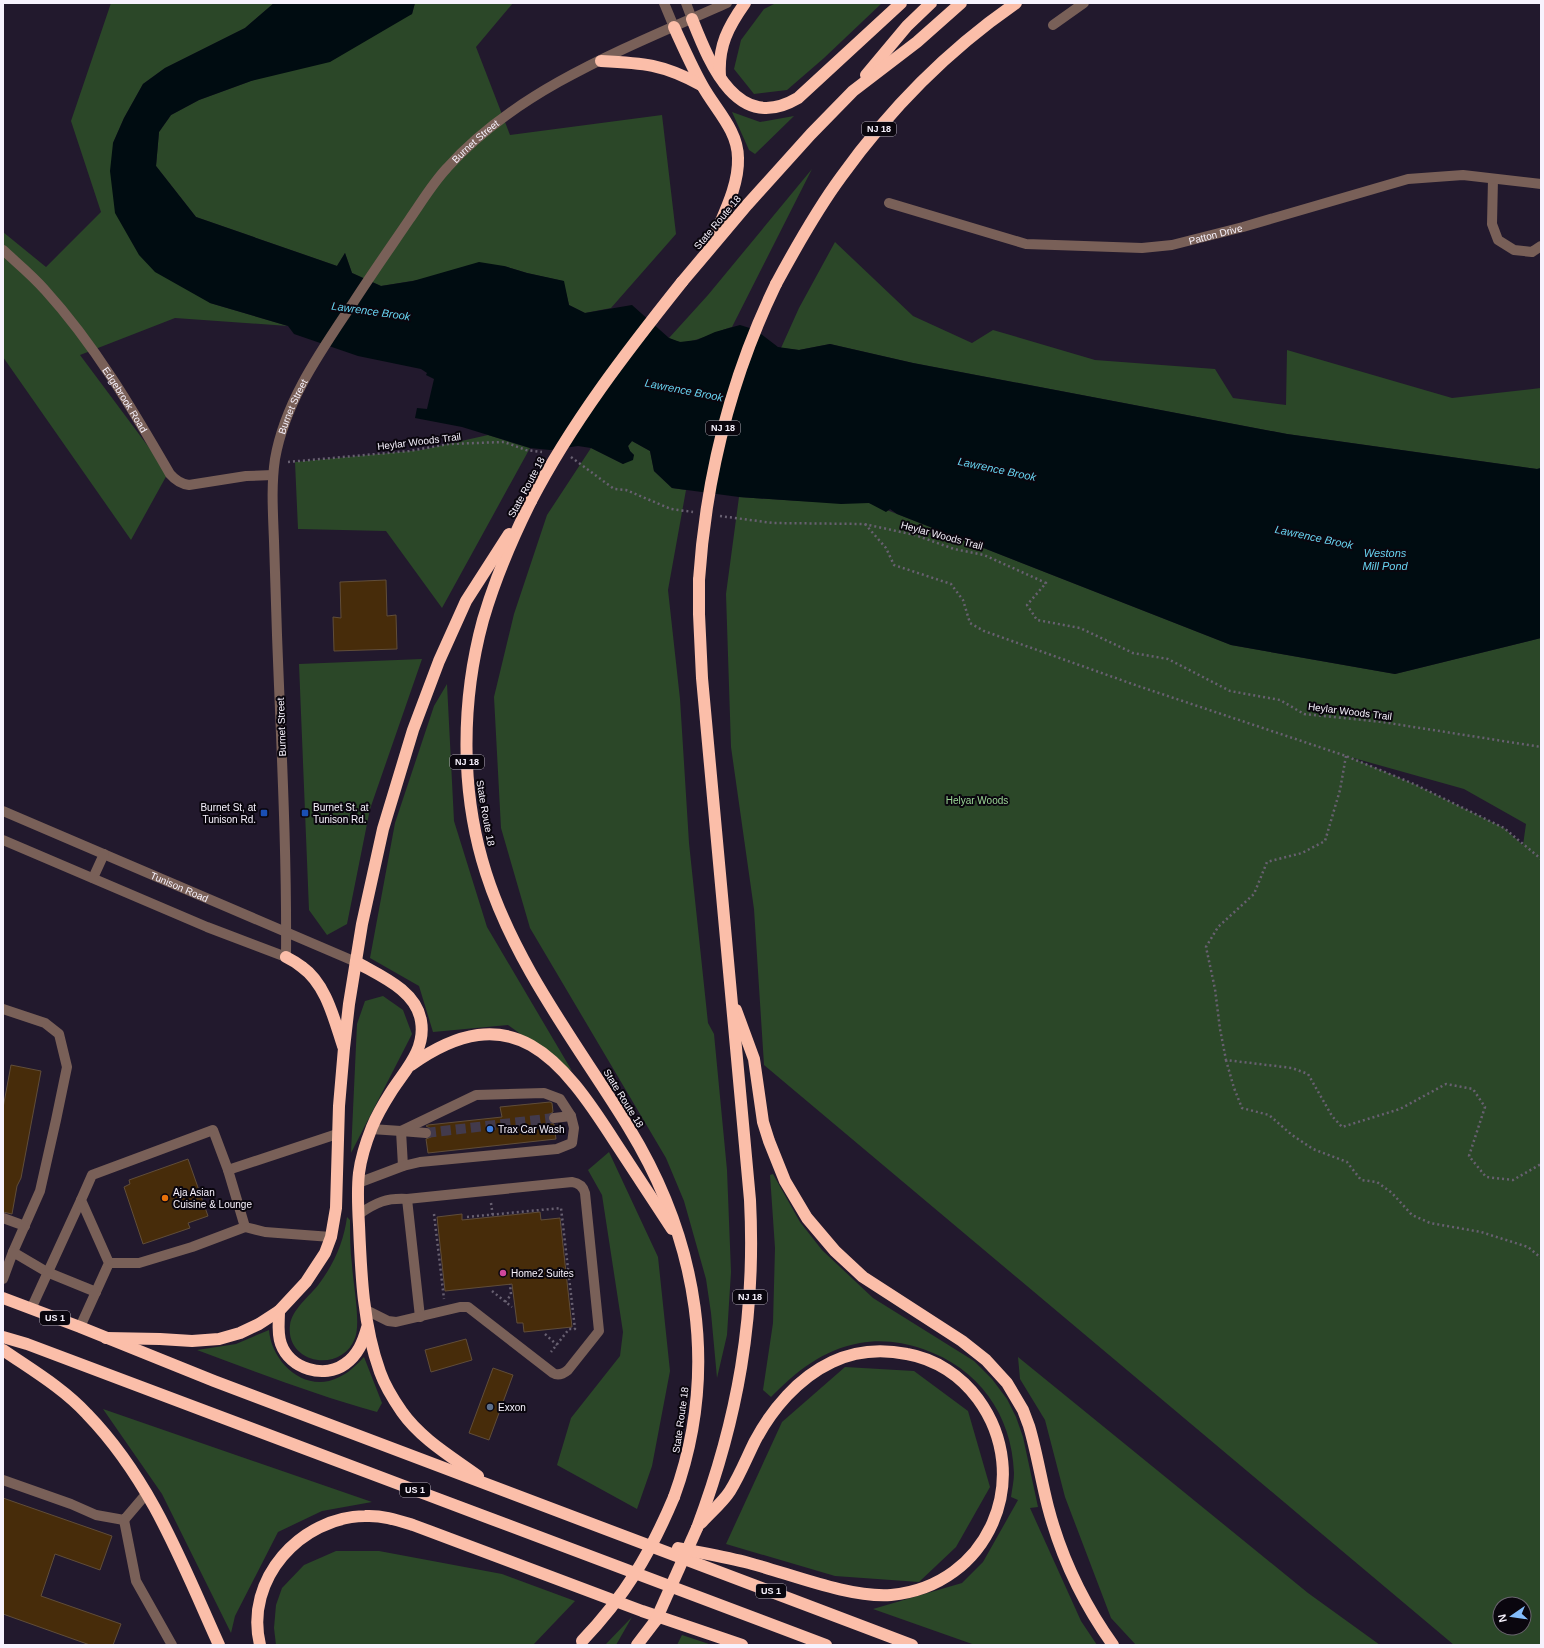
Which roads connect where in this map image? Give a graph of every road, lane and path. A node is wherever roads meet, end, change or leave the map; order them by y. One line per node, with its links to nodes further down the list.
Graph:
1 (664, 3): 12 (street)
2 (686, 3): 10 (street)
3 (728, 3): 10 (street, Burnet Street)
4 (745, 3): 14 (highway)
5 (901, 3): 14 (highway)
6 (931, 3): 16 (highway)
7 (961, 3): 16 (highway, State Route 18 / NJ 18)
8 (1016, 3): 41 (highway, NJ 18, bridge)
9 (1084, 3): 11 (street)
10 (692, 19): 12 (street, Burnet Street); 14 (highway)
11 (1053, 25)
12 (674, 27): 13 (street, Burnet Street); 15 (highway)
13 (601, 61): 15 (highway); 24 (street, Burnet Street)
14 (720, 77)
15 (701, 85): 22 (highway)
16 (852, 91): 22 (highway, State Route 18 / NJ 18)
17 (1493, 179): 18 (street, Patton Drive); 19 (street, Patton Drive); 20 (street)
18 (1541, 184)
19 (889, 203)
20 (1541, 246)
21 (3, 250): 26 (street, Edgebrook Road)
22 (709, 250): 27 (highway, State Route 18 / NJ 18, bridge)
23 (548, 453): 24 (path, Heylar Woods Trail)
24 (276, 457): 26 (street, Burnet Street)
25 (570, 457): 28 (path)
26 (273, 475): 38 (street, Burnet Street)
27 (531, 501): 40 (highway); 65 (highway, State Route 18 / NJ 18)
28 (694, 512)
29 (718, 516): 30 (path, Heylar Woods Trail)
30 (864, 524): 31 (path, Heylar Woods Trail); 32 (path)
31 (1541, 748)
32 (1346, 756): 36 (path); 44 (path)
33 (3, 811): 35 (street, Tunison Road)
34 (3, 840): 37 (street)
35 (104, 854): 37 (street); 38 (street, Tunison Road)
36 (1541, 859)
37 (93, 878): 39 (street)
38 (286, 932): 39 (street, Burnet Street); 40 (street, Tunison Road)
39 (286, 957): 43 (highway)
40 (356, 962): 43 (highway); 45 (highway)
41 (730, 993): 96 (highway, NJ 18); 108 (highway)
42 (3, 1009): 62 (street)
43 (344, 1048): 51 (highway)
44 (1226, 1060): 52 (path); 67 (path)
45 (411, 1065): 48 (highway); 65 (highway)
46 (571, 1116): 47 (street); 49 (street); 53 (street)
47 (554, 1118)
48 (371, 1129): 49 (street); 55 (highway)
49 (401, 1131): 50 (street); 53 (street)
50 (426, 1133)
51 (338, 1134): 54 (street); 64 (highway)
52 (1541, 1164)
53 (403, 1166): 55 (street)
54 (228, 1170): 57 (street); 63 (street)
55 (358, 1183): 58 (highway)
56 (407, 1198): 58 (street); 83 (street); 83 (street)
57 (81, 1200): 68 (street); 71 (street)
58 (359, 1214): 81 (highway)
59 (434, 1214): 77 (path)
60 (467, 1217): 70 (path)
61 (3, 1218): 62 (street)
62 (25, 1226): 66 (street)
63 (245, 1227): 64 (street); 68 (street)
64 (331, 1237): 82 (highway)
65 (682, 1244): 99 (highway, State Route 18 / NJ 18, bridge)
66 (13, 1252): 71 (street); 72 (street)
67 (1541, 1258)
68 (109, 1263): 75 (street)
69 (562, 1269): 70 (path)
70 (568, 1269): 89 (path)
71 (47, 1272): 75 (street); 80 (street)
72 (3, 1280)
73 (510, 1284): 78 (path)
74 (492, 1291): 78 (path)
75 (96, 1292): 84 (street)
76 (3, 1298): 80 (highway, US 1)
77 (444, 1299)
78 (505, 1302): 79 (path)
79 (512, 1307)
80 (31, 1308): 84 (highway, US 1)
81 (366, 1310): 83 (street); 85 (highway)
82 (279, 1311): 85 (highway); 88 (highway)
83 (420, 1317)
84 (80, 1327): 88 (highway, US 1)
85 (368, 1327): 93 (highway)
86 (545, 1334): 89 (path)
87 (3, 1337): 106 (highway, US 1)
88 (106, 1338): 93 (highway, US 1)
89 (557, 1345): 91 (path)
90 (3, 1350): 94 (highway)
91 (551, 1352)
92 (3, 1480): 95 (street)
93 (490, 1486): 97 (highway, US 1)
94 (147, 1493): 95 (street); 101 (highway)
95 (124, 1520): 100 (street)
96 (697, 1528): 97 (highway); 98 (highway, NJ 18, bridge)
97 (629, 1537): 107 (highway, US 1)
98 (656, 1620): 103 (highway); 104 (highway, NJ 18)
99 (579, 1644)
100 (172, 1645)
101 (219, 1645)
102 (260, 1645): 105 (highway)
103 (637, 1645)
104 (644, 1645)
105 (742, 1645)
106 (826, 1645)
107 (912, 1645)
108 (1113, 1645)

